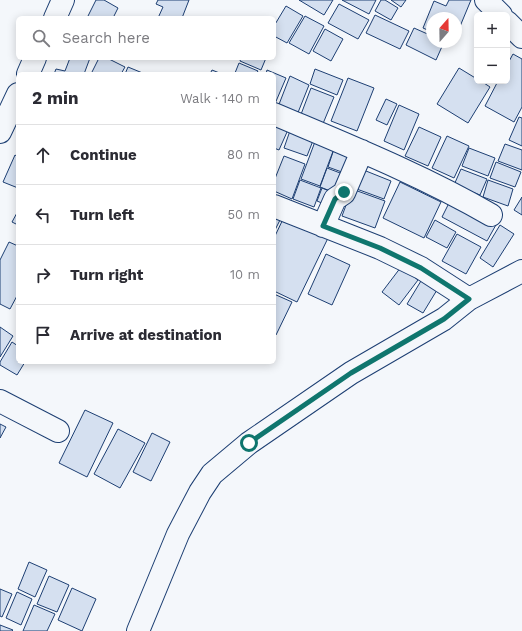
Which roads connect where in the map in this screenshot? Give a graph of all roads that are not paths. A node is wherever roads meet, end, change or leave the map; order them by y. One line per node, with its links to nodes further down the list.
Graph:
1 (63, 0): 4 (street)
2 (486, 0): 3 (street)
3 (498, 12)
4 (56, 16)
5 (510, 25): 6 (street)
6 (522, 37)
7 (34, 60): 8 (street)
8 (29, 72)
9 (16, 102): 11 (street)
10 (276, 115): 12 (street)
11 (0, 132)
12 (362, 152): 14 (street); 15 (street)
13 (276, 207): 15 (street)
14 (491, 215)
15 (323, 226): 17 (street)
16 (522, 271): 17 (street)
17 (469, 299): 20 (street)
18 (0, 401): 19 (street)
19 (58, 431)
20 (138, 631)

